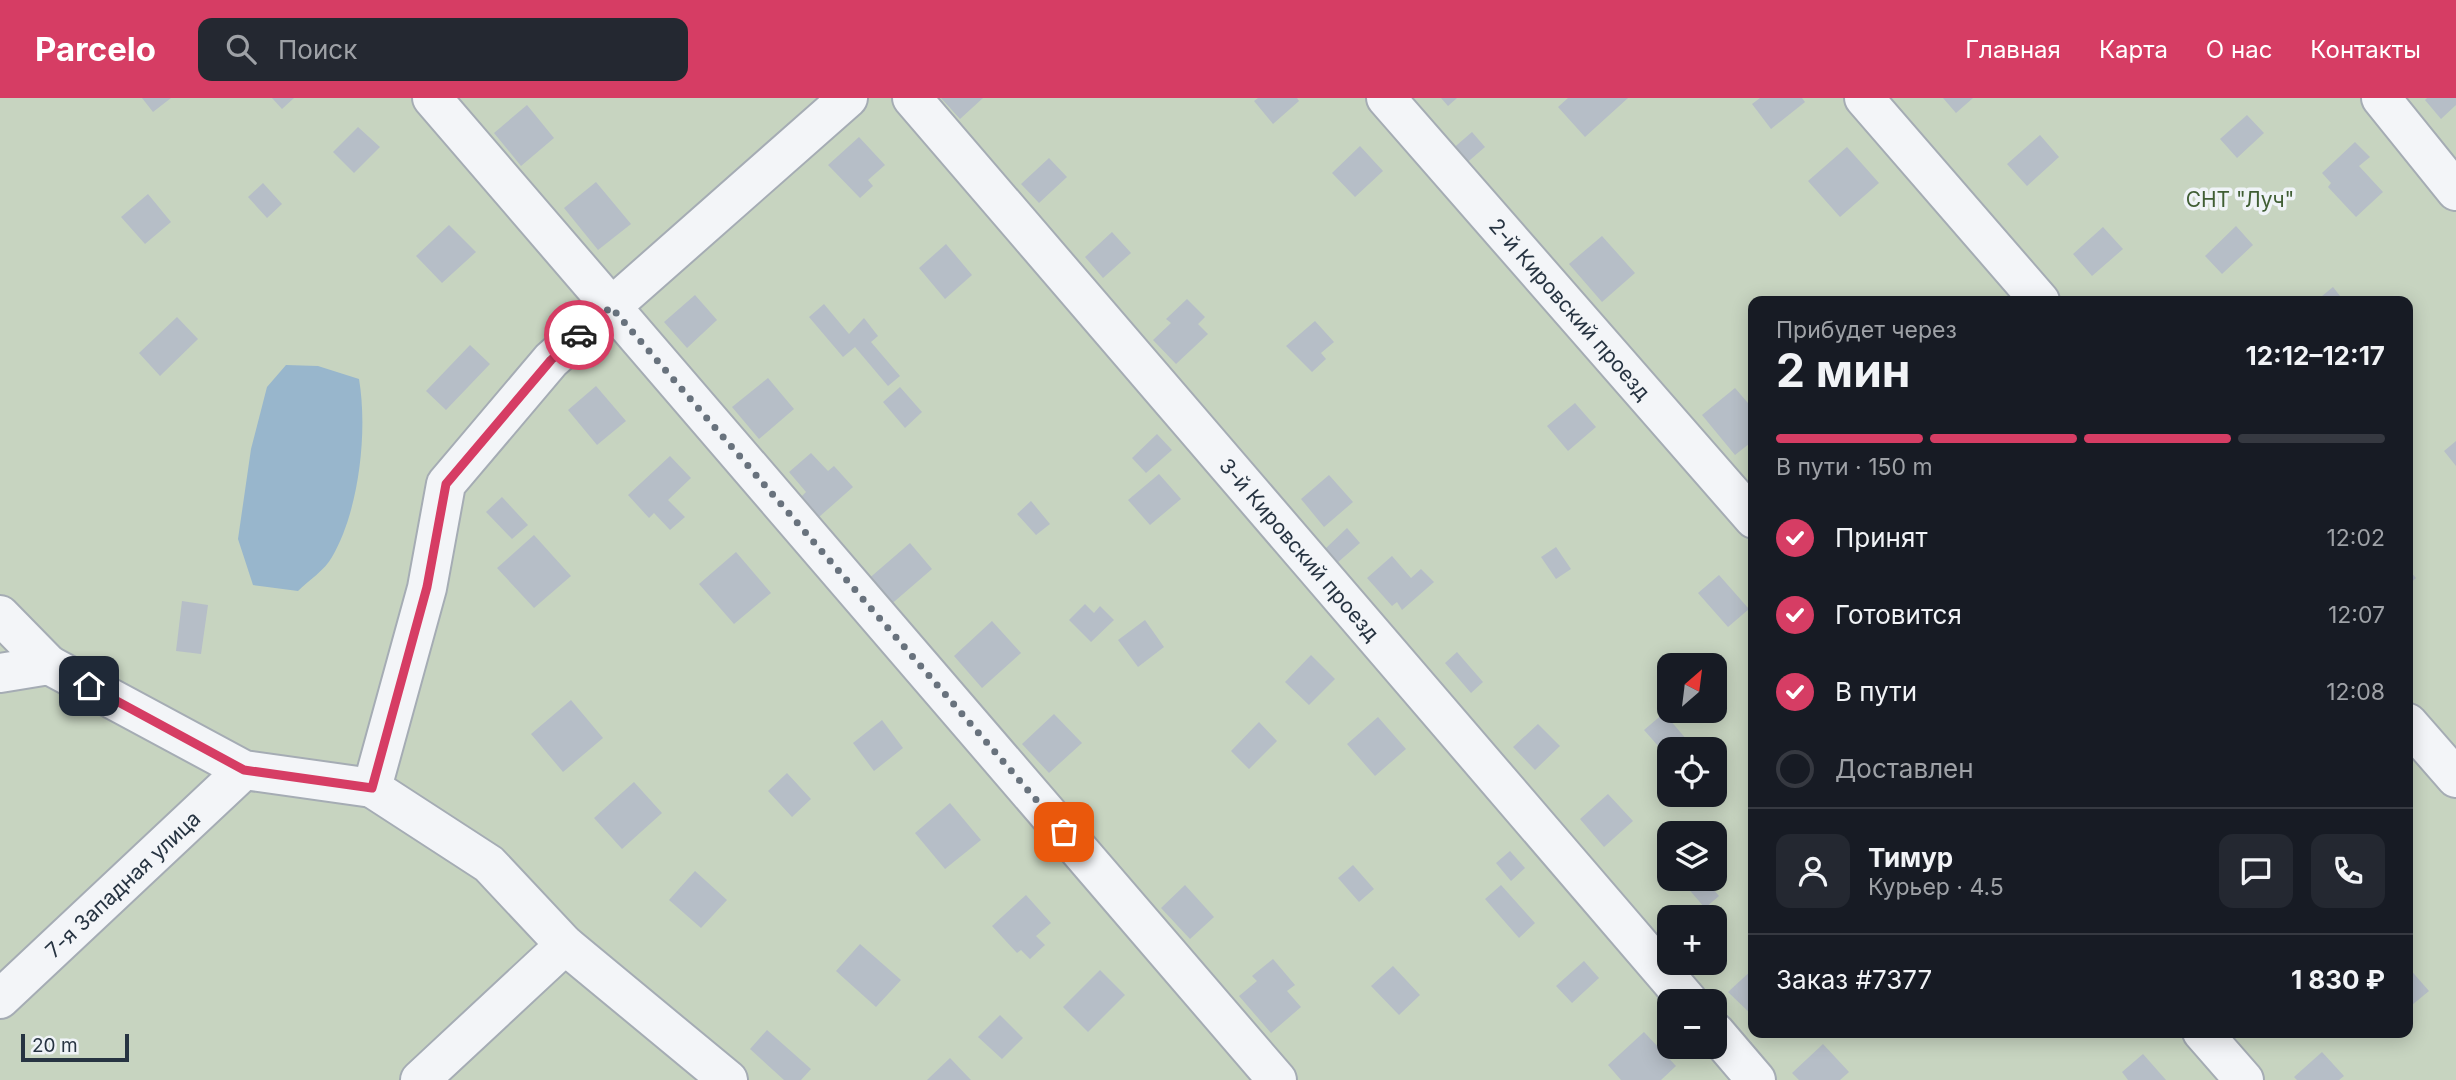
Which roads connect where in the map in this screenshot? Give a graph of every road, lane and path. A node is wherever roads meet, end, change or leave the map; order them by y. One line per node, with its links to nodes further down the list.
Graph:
1 (432, 98): 9 (street)
2 (848, 98): 9 (street)
3 (912, 98): 19 (street, 3-й Кировский проезд)
4 (1386, 98): 10 (street, 2-й Кировский проезд)
5 (1864, 98): 8 (street)
6 (2381, 98): 7 (street)
7 (2456, 191)
8 (2036, 296)
9 (611, 307): 17 (street); 25 (street)
10 (1748, 512)
11 (0, 615): 12 (street)
12 (49, 665): 13 (street); 15 (street)
13 (0, 673)
14 (2413, 729): 16 (street)
15 (244, 770): 17 (street); 20 (street, 7-я Западная улица)
16 (2456, 778)
17 (372, 788): 18 (street)
18 (565, 945): 23 (street); 24 (street)
19 (1678, 989)
20 (0, 999)
21 (2207, 1038): 27 (street)
22 (1727, 1046): 26 (street)
23 (420, 1080)
24 (728, 1080)
25 (1277, 1080)
26 (1756, 1080)
27 (2244, 1080)

